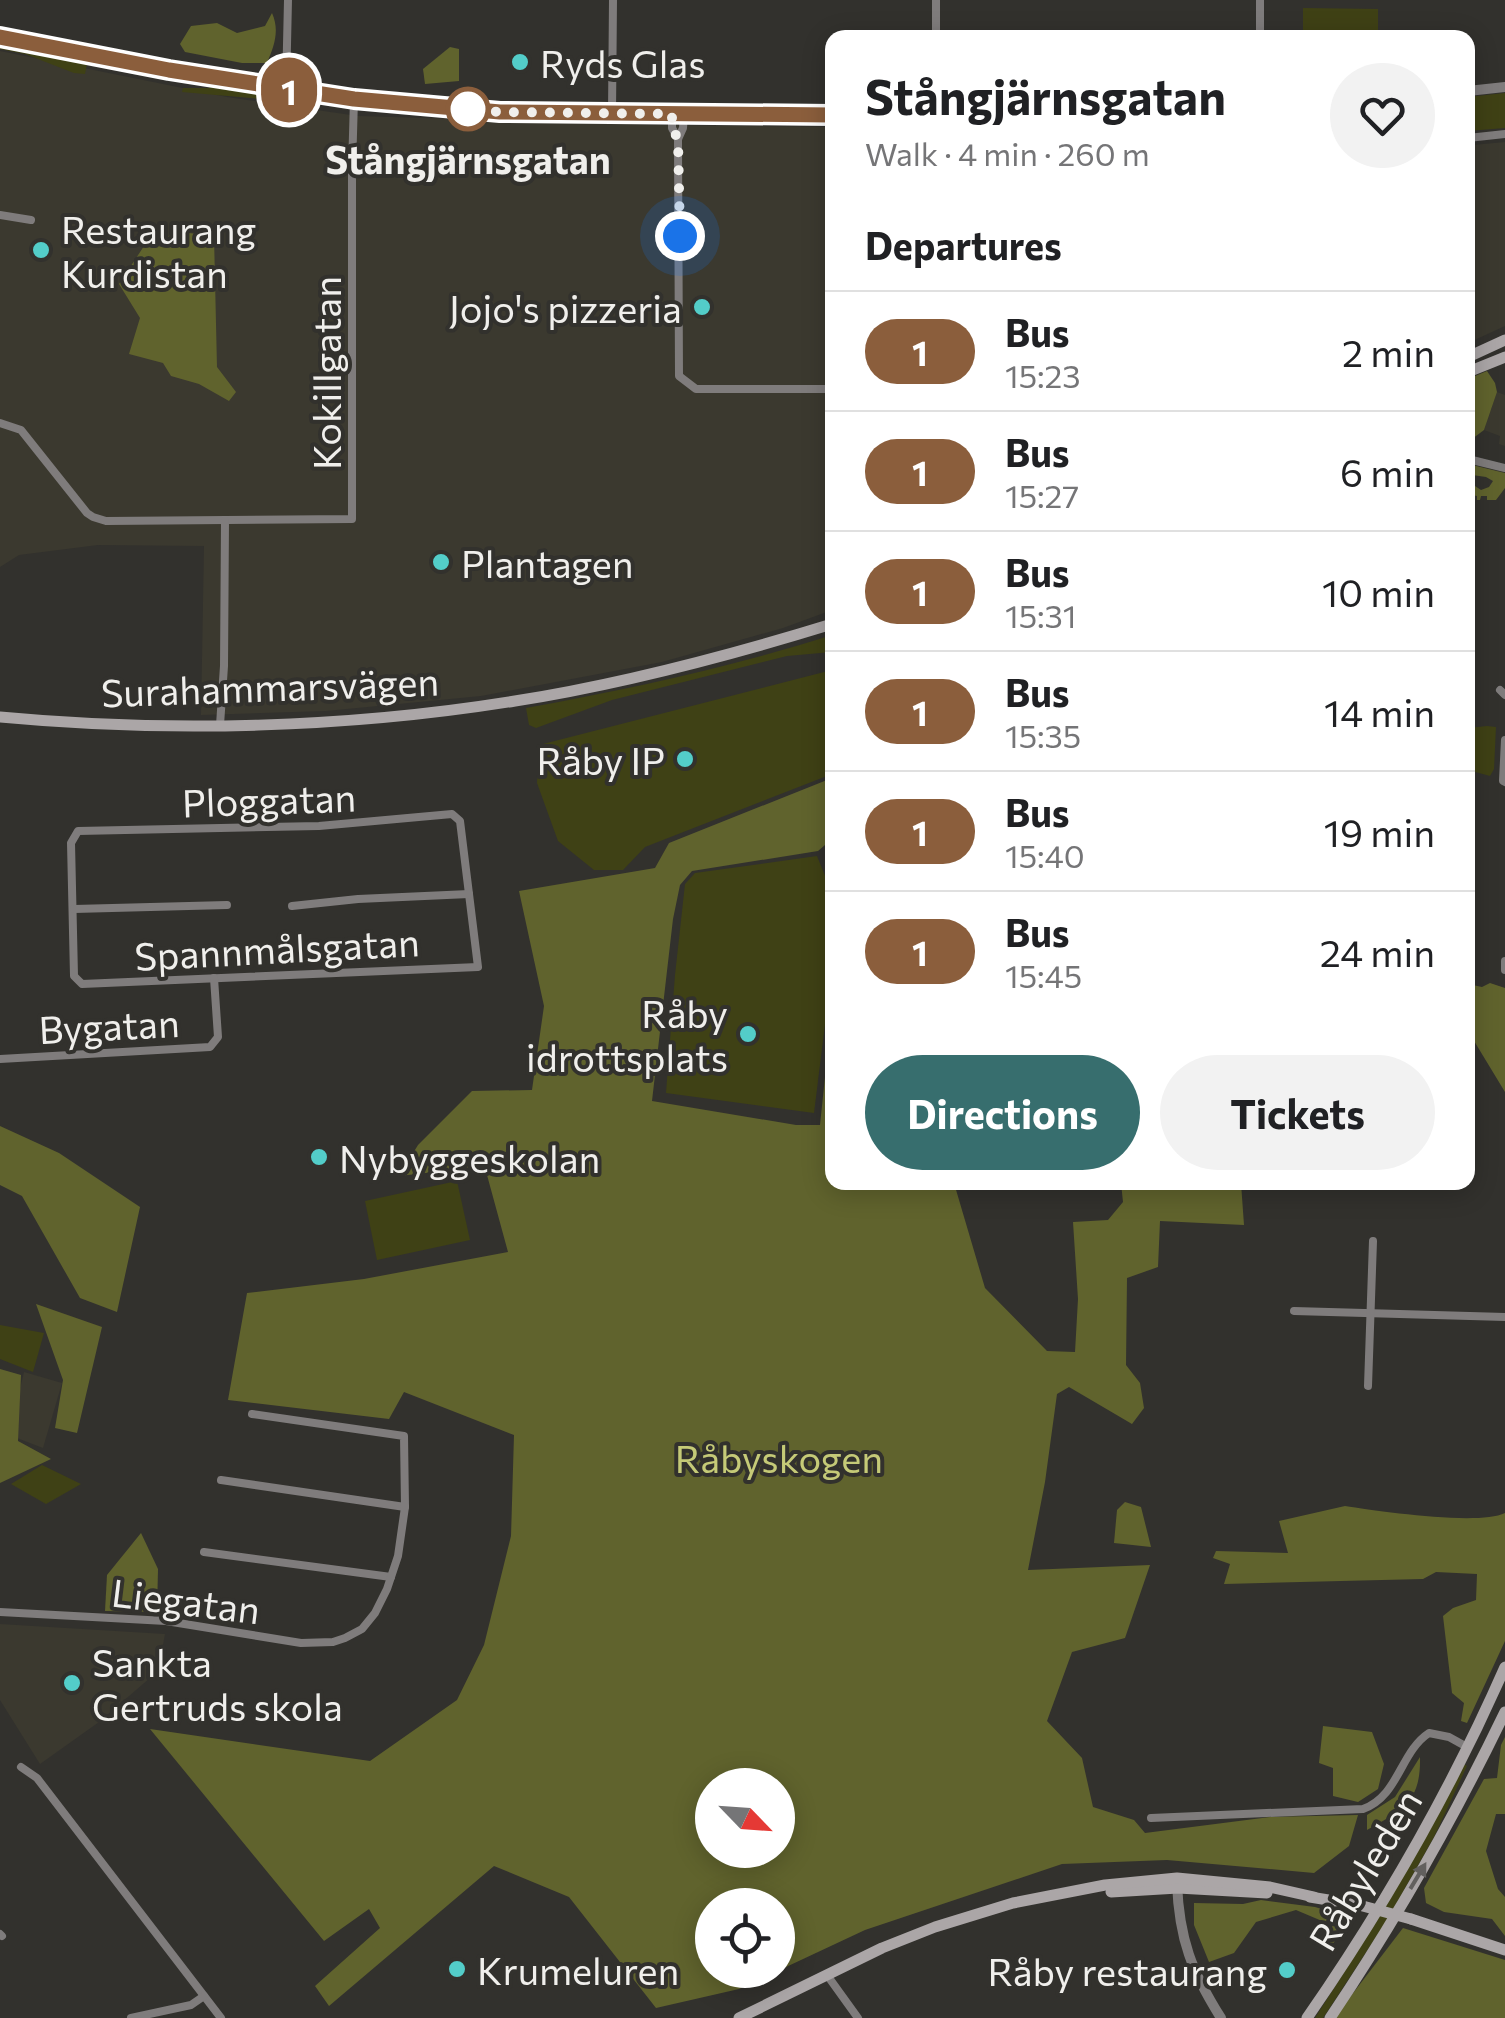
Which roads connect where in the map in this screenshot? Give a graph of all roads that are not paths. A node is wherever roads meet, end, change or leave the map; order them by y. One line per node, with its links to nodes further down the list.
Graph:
1 (288, 0): 9 (street)
2 (613, 0): 12 (street)
3 (936, 0): 5 (street)
4 (1260, 0): 6 (street)
5 (936, 30)
6 (1260, 30)
7 (0, 37): 9 (street)
8 (1505, 86): 10 (street)
9 (286, 89): 11 (street)
10 (1475, 90)
11 (354, 99): 12 (street); 27 (street, Kokillgatan)
12 (612, 113): 13 (street)
13 (678, 114): 14 (street); 23 (street)
14 (825, 115)
15 (1505, 134): 16 (street)
16 (1475, 137)
17 (0, 215): 18 (street)
18 (32, 220)
19 (1505, 340): 20 (main road)
20 (1475, 354)
21 (1505, 357): 22 (main road)
22 (1475, 369)
23 (825, 389)
24 (0, 423): 27 (street)
25 (1475, 461): 26 (street)
26 (1505, 468)
27 (225, 520): 30 (street)
28 (825, 626): 30 (main road, Surahammarsvägen)
29 (0, 717): 30 (main road, Surahammarsvägen)
30 (220, 725)
31 (1505, 740): 32 (street)
32 (1505, 782)
33 (469, 894): 35 (street); 36 (street, Ploggatan); 39 (street, Spannmålsgatan)
34 (227, 905): 36 (street)
35 (292, 906)
36 (74, 909): 39 (street, Spannmålsgatan)
37 (1505, 961): 38 (street)
38 (1505, 970)
39 (214, 978): 40 (street, Bygatan)
40 (0, 1059)
41 (1373, 1241): 43 (street)
42 (1294, 1311): 43 (street)
43 (1370, 1314): 44 (street); 45 (street)
44 (1505, 1317)
45 (1368, 1386)
46 (252, 1414): 48 (street, Liegatan)
47 (221, 1480): 48 (street)
48 (405, 1507): 50 (street, Liegatan)
49 (204, 1552): 50 (street, Liegatan)
50 (391, 1578): 51 (street, Liegatan)
51 (0, 1612)
52 (1505, 1667): 54 (main road, Råbyleden)
53 (1505, 1712): 55 (main road, Råbyleden)
54 (1467, 1747): 55 (street); 57 (street); 67 (main road, Råbyleden)
55 (1483, 1755): 68 (main road, Råbyleden, one-way to 55)
56 (21, 1768): 61 (street)
57 (1151, 1818)
58 (1178, 1883): 59 (main road, bridge); 60 (main road); 66 (street)
59 (1505, 1950)
60 (827, 1975): 64 (main road); 65 (street)
61 (204, 1996): 62 (street); 63 (street)
62 (131, 2018)
63 (221, 2018)
64 (739, 2018)
65 (858, 2018)
66 (1221, 2018)
67 (1308, 2018)
68 (1330, 2018)

